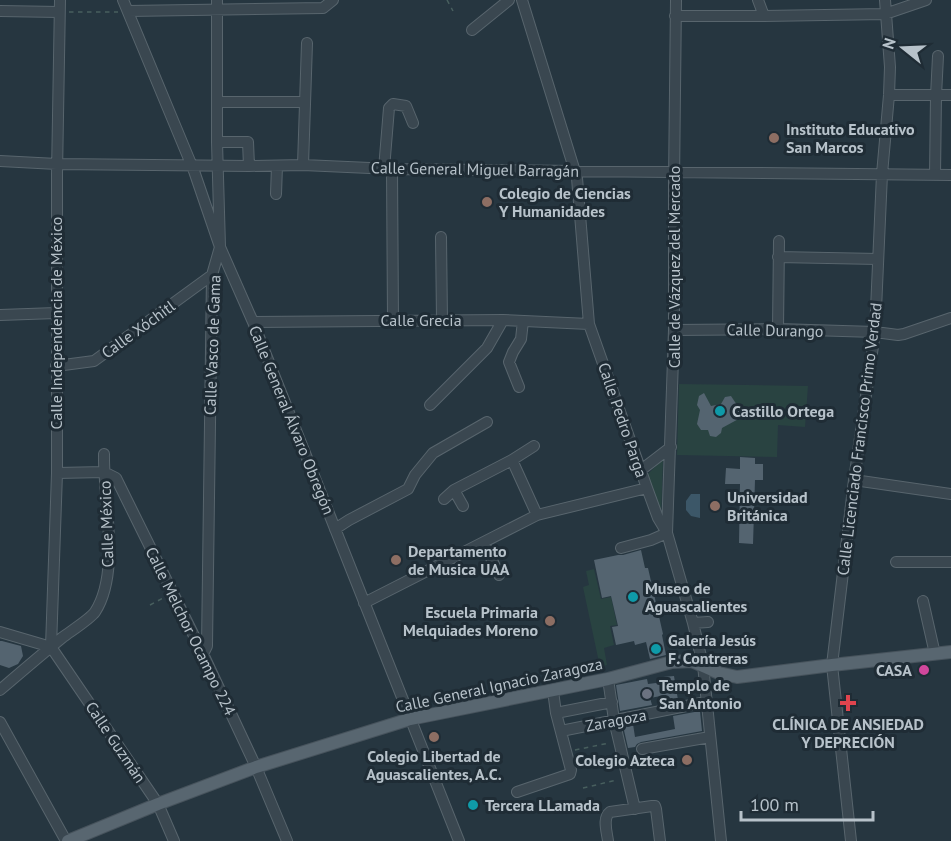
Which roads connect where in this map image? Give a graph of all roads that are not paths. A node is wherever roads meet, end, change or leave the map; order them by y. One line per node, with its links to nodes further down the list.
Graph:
1 (60, 0): 13 (street, Calle Independencia de México)
2 (123, 0): 12 (street, Calle General Álvaro Obregón)
3 (333, 0): 10 (street)
4 (509, 0): 17 (street)
5 (522, 0): 35 (street, Calle Pedro Parga)
6 (676, 0): 15 (street, Calle de Vázquez del Mercado)
7 (758, 0): 16 (street)
8 (885, 0): 14 (street, Calle Licenciado Francisco Primo Verdad)
9 (926, 0): 14 (street)
10 (217, 5): 12 (street); 23 (street, Calle Vasco de Gama)
11 (0, 11): 13 (street)
12 (128, 11): 29 (street, Calle General Álvaro Obregón)
13 (59, 12): 28 (street, Calle Independencia de México)
14 (885, 14): 16 (street); 20 (street, Calle Licenciado Francisco Primo Verdad)
15 (675, 16): 16 (street); 36 (street, Calle de Vázquez del Mercado)
16 (764, 16)
17 (472, 30)
18 (307, 44): 24 (street)
19 (938, 57): 22 (street)
20 (890, 95): 22 (street); 37 (street, Calle Licenciado Francisco Primo Verdad)
21 (951, 95): 22 (street)
22 (936, 96): 38 (street)
23 (217, 102): 24 (street); 26 (street, Calle Vasco de Gama)
24 (305, 102): 31 (street)
25 (413, 123): 34 (street)
26 (217, 142): 30 (street, Calle Vasco de Gama); 32 (street)
27 (0, 160): 28 (street, Calle General Miguel Barragán)
28 (57, 164): 29 (street, Calle General Miguel Barragán); 47 (street, Calle Independencia de México)
29 (190, 165): 30 (street, Calle General Miguel Barragán); 43 (street, Calle General Álvaro Obregón)
30 (217, 165): 32 (street, Calle General Miguel Barragán); 43 (street, Calle Vasco de Gama)
31 (303, 165): 33 (street, Calle General Miguel Barragán); 34 (street, Calle General Miguel Barragán)
32 (249, 166): 33 (street, Calle General Miguel Barragán)
33 (277, 166): 40 (street)
34 (388, 169): 35 (street, Calle General Miguel Barragán); 50 (street)
35 (575, 170): 36 (street, Calle General Miguel Barragán); 55 (street, Calle Pedro Parga)
36 (675, 171): 37 (street, Calle General Miguel Barragán); 57 (street, Calle de Vázquez del Mercado)
37 (882, 174): 38 (street, Calle General Miguel Barragán); 45 (street, Calle Licenciado Francisco Primo Verdad)
38 (935, 175): 39 (street, Calle General Miguel Barragán)
39 (951, 175)
40 (276, 194)
41 (441, 237): 51 (street)
42 (779, 242): 44 (street)
43 (220, 247): 46 (street, Calle Vasco de Gama); 54 (street, Calle General Álvaro Obregón)
44 (778, 257): 45 (street); 56 (street)
45 (878, 259): 58 (street, Calle Licenciado Francisco Primo Verdad)
46 (212, 275): 59 (street, Calle Xóchitl); 91 (street, Calle Vasco de Gama)
47 (56, 313): 48 (street); 59 (street, Calle Independencia de México)
48 (0, 315)
49 (951, 318): 58 (street, Calle Durango)
50 (393, 320): 51 (street, Calle Grecia); 54 (street, Calle Grecia)
51 (442, 320): 52 (street, Calle Grecia)
52 (503, 320): 53 (street, Calle Grecia); 61 (street)
53 (523, 321): 55 (street, Calle Grecia); 60 (street)
54 (253, 322): 77 (street, Calle General Álvaro Obregón)
55 (589, 324): 67 (street, Calle Pedro Parga)
56 (778, 329): 57 (street, Calle Durango); 58 (street, Calle Durango)
57 (674, 330): 64 (street, Calle de Vázquez del Mercado)
58 (875, 332): 70 (street, Calle Licenciado Francisco Primo Verdad)
59 (56, 366): 69 (street, Calle Independencia de México)
60 (519, 387)
61 (430, 405)
62 (487, 422): 77 (street)
63 (534, 446): 66 (street)
64 (671, 447): 67 (street); 78 (street, Calle de Vázquez del Mercado)
65 (104, 454): 68 (street, Calle México)
66 (512, 460): 72 (street); 76 (street)
67 (641, 470): 71 (street, Calle Pedro Parga)
68 (104, 472): 69 (street); 89 (street, Calle México); 91 (street, Calle Melchor Ocampo 224)
69 (57, 473): 89 (street, Calle Independencia de México)
70 (854, 480): 73 (street); 93 (street, Calle Licenciado Francisco Primo Verdad)
71 (647, 488): 76 (street); 78 (street, Calle Pedro Parga)
72 (454, 490): 74 (street); 75 (street)
73 (951, 494)
74 (444, 499)
75 (464, 506)
76 (537, 515): 79 (street)
77 (335, 529): 85 (street, Calle General Álvaro Obregón)
78 (667, 533): 80 (street); 87 (street, Calle Pedro Parga)
79 (484, 543): 83 (street); 85 (street)
80 (621, 548)
81 (896, 562): 82 (street)
82 (951, 562)
83 (499, 575)
84 (923, 601): 92 (street)
85 (364, 603): 101 (street, Calle General Álvaro Obregón)
86 (708, 622): 87 (street)
87 (693, 623): 94 (street, Calle Pedro Parga)
88 (0, 632): 89 (street)
89 (51, 647): 96 (street, Calle México); 109 (street, Calle Guzmán)
90 (951, 652): 92 (main road, Calle General Ignacio Zaragoza)
91 (203, 654): 107 (street, Calle Melchor Ocampo 224)
92 (935, 654): 93 (main road, Calle General Ignacio Zaragoza)
93 (831, 664): 94 (main road, Calle General Ignacio Zaragoza); 118 (street, Calle Licenciado Francisco Primo Verdad)
94 (703, 666): 95 (main road, Calle General Ignacio Zaragoza); 99 (street, Calle Pedro Parga)
95 (608, 679): 97 (main road, Calle General Ignacio Zaragoza); 98 (street)
96 (0, 690)
97 (553, 691): 100 (street); 101 (main road, Calle General Ignacio Zaragoza)
98 (612, 702): 100 (street, Zaragoza); 102 (street)
99 (706, 702): 102 (street, Zaragoza); 105 (street, Calle Pedro Parga)
100 (556, 713): 104 (street)
101 (410, 719): 107 (main road, Calle General Ignacio Zaragoza); 114 (street, Calle General Álvaro Obregón)
102 (614, 720): 104 (street, Zaragoza); 110 (street)
103 (0, 722): 111 (street)
104 (561, 731): 108 (street)
105 (710, 737): 106 (street); 117 (street, Calle Pedro Parga)
106 (642, 749)
107 (256, 767): 109 (main road, Calle General Ignacio Zaragoza); 113 (street, Calle Melchor Ocampo 224)
108 (517, 792)
109 (158, 804): 111 (main road, Calle General Ignacio Zaragoza); 112 (street, Calle Guzmán)
110 (635, 808): 115 (street); 116 (street)
111 (67, 841)
112 (174, 841)
113 (287, 841)
114 (459, 841)
115 (608, 841)
116 (660, 841)
117 (721, 841)
118 (851, 841)

